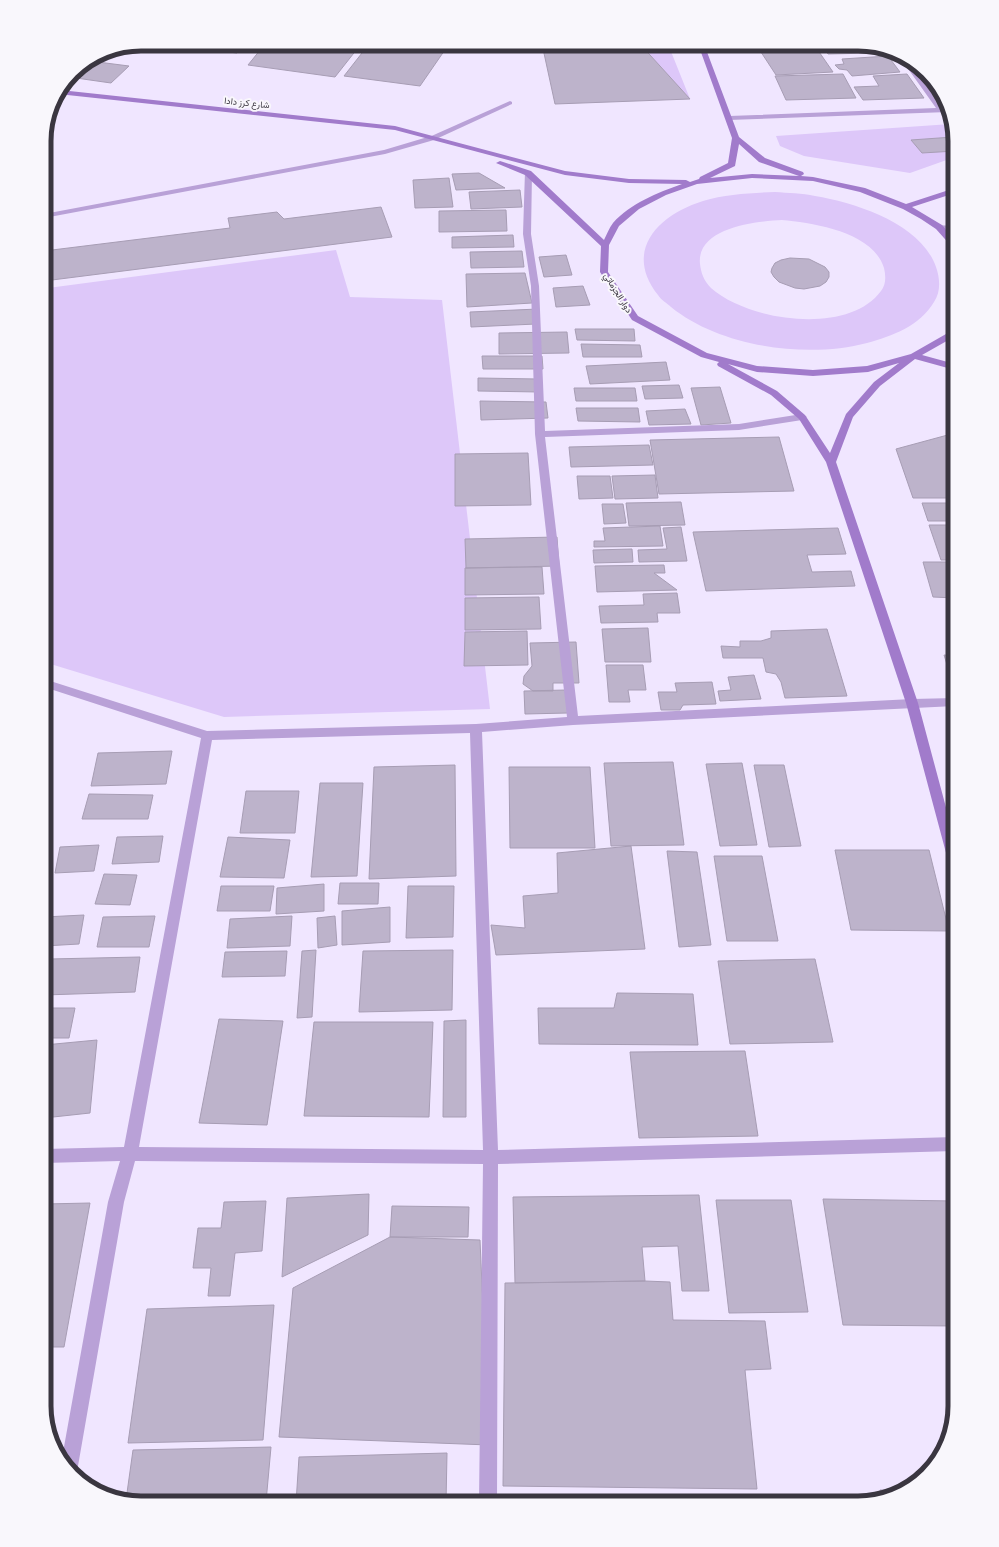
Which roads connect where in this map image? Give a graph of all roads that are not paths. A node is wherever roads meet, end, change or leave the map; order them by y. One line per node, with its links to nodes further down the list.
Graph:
1 (703, 51): 6 (main road)
2 (909, 67): 5 (street)
3 (65, 93): 7 (main road, شارع كرز دادا)
4 (510, 103): 7 (street)
5 (940, 109): 6 (street)
6 (729, 118): 8 (main road)
7 (432, 138): 9 (main road); 11 (main road); 14 (street)
8 (736, 138): 10 (main road); 11 (main road)
9 (528, 173): 18 (main road); 24 (street)
10 (813, 179): 11 (main road, دوار الجزماتي); 13 (main road, دوار الجزماتي)
11 (696, 182): 18 (main road, دوار الجزماتي)
12 (948, 192): 13 (main road)
13 (906, 207): 15 (main road, دوار الجزماتي)
14 (51, 215)
15 (939, 228): 16 (street); 17 (main road, دوار الجزماتي)
16 (948, 228)
17 (948, 238)
18 (605, 245): 20 (main road, دوار الجزماتي)
19 (948, 337): 21 (main road, دوار الجزماتي)
20 (704, 355): 21 (main road, دوار الجزماتي); 23 (main road)
21 (914, 356): 22 (main road); 25 (main road)
22 (948, 365)
23 (802, 417): 24 (street); 25 (main road)
24 (540, 434): 29 (street)
25 (831, 462): 28 (main road)
26 (51, 686): 31 (street)
27 (948, 702): 28 (street)
28 (912, 703): 29 (street); 32 (main road)
29 (573, 721): 30 (street)
30 (476, 728): 31 (street); 36 (street)
31 (207, 736): 34 (street)
32 (948, 838)
33 (948, 1144): 36 (street)
34 (130, 1154): 35 (street); 36 (street); 37 (street)
35 (51, 1156)
36 (491, 1157): 38 (street)
37 (70, 1461)
38 (488, 1496)

